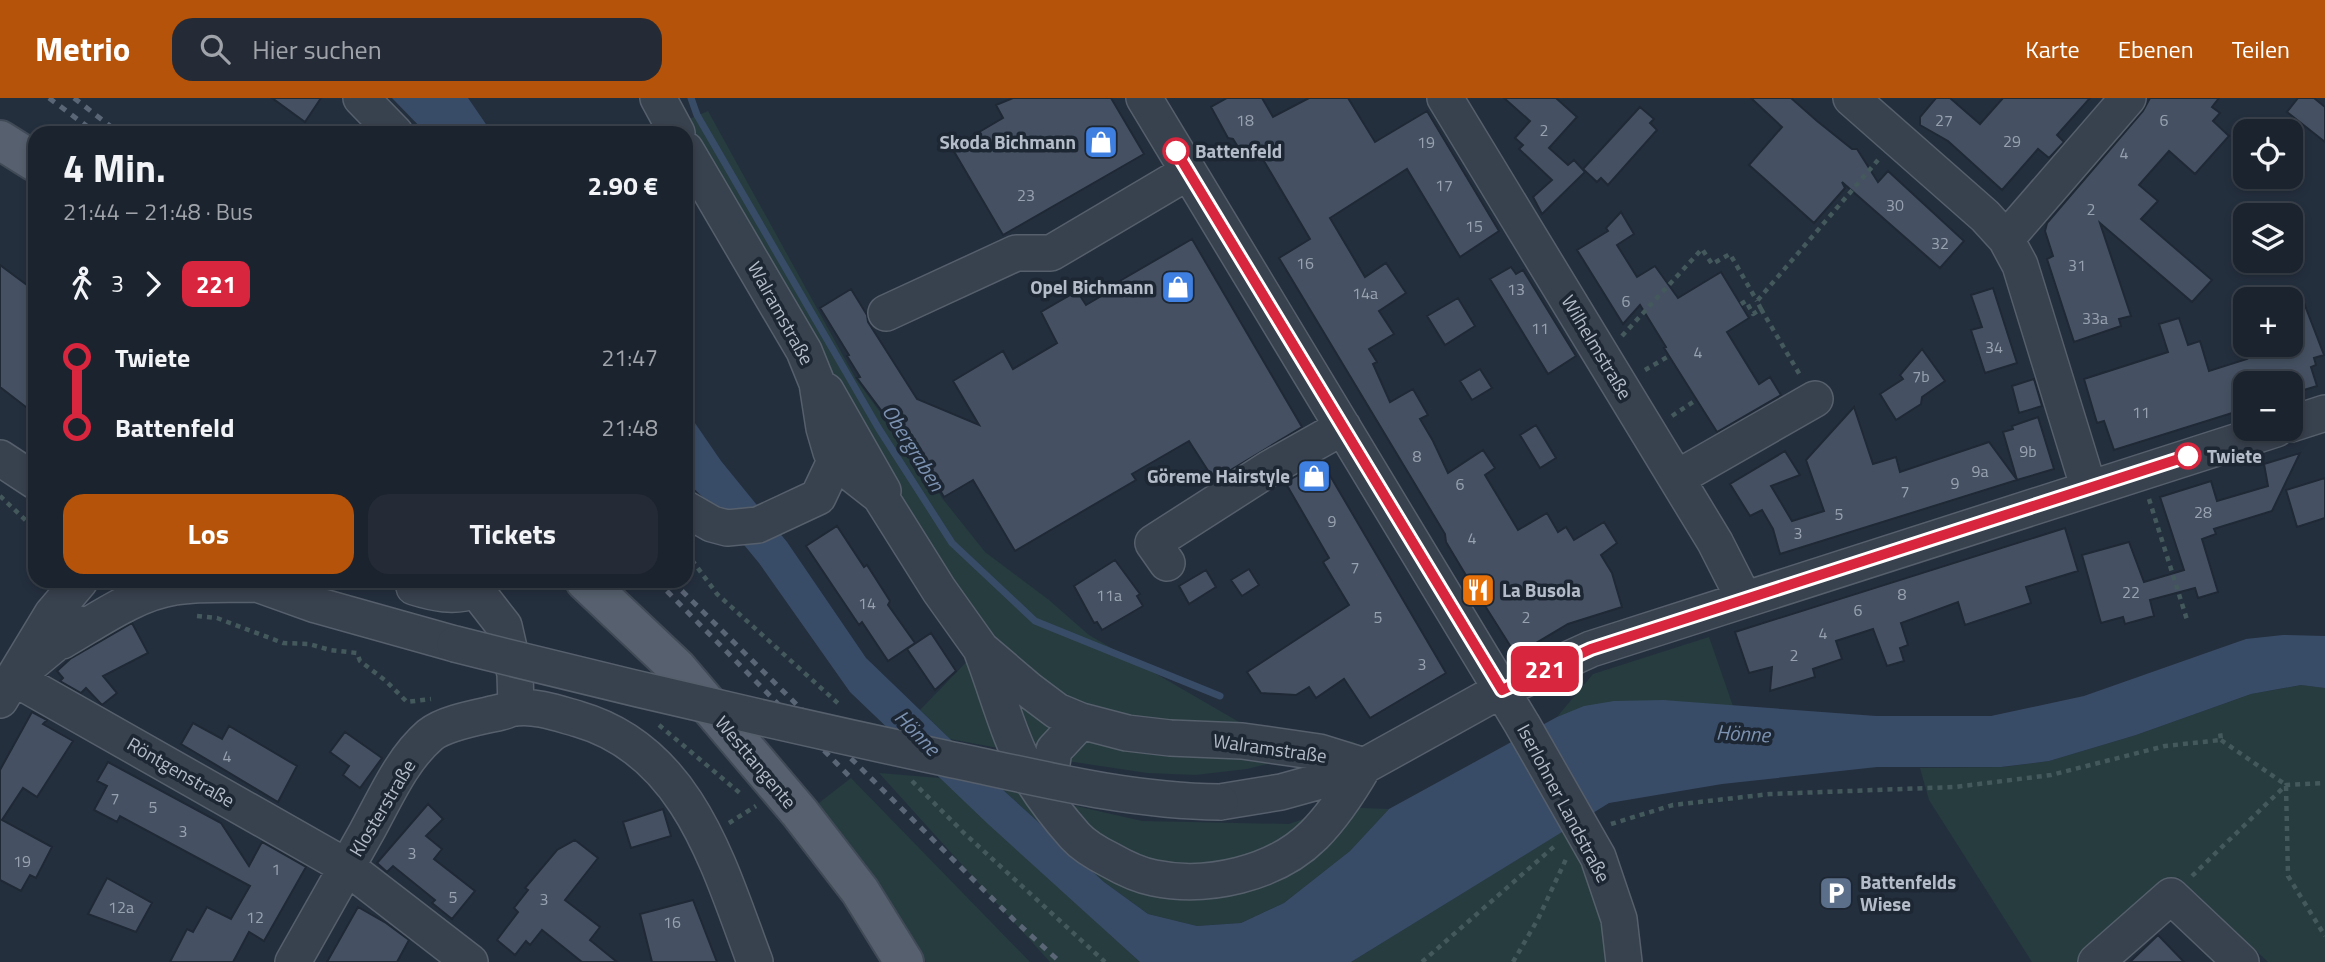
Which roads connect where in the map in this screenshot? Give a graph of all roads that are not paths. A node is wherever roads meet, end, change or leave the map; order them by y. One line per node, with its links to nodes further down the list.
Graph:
1 (361, 98): 7 (street)
2 (658, 98): 8 (street)
3 (1144, 98): 12 (street, Iserlohner Landstraße)
4 (1851, 98): 13 (street)
5 (2128, 98): 13 (street)
6 (1457, 102): 24 (street, Wilhelmstraße)
7 (388, 126)
8 (673, 126)
9 (0, 140): 10 (main road)
10 (28, 158)
11 (693, 162): 15 (street, Walramstraße)
12 (1188, 172): 14 (street); 19 (street, Iserlohner Landstraße)
13 (2006, 239): 25 (street)
14 (886, 313)
15 (812, 368): 22 (street, Walramstraße); 27 (street)
16 (1802, 391): 24 (street)
17 (2325, 413): 18 (street)
18 (2303, 420)
19 (1343, 427): 28 (street); 41 (street, Iserlohner Landstraße)
20 (2238, 441): 25 (street)
21 (0, 458): 23 (street)
22 (836, 459): 26 (street); 27 (street, Walramstraße)
23 (28, 476)
24 (1677, 478): 37 (street, Wilhelmstraße)
25 (2089, 489): 37 (street)
26 (693, 513)
27 (894, 517): 39 (street, Walramstraße)
28 (1167, 563)
29 (115, 588): 38 (street)
30 (175, 588): 38 (street)
31 (267, 588): 44 (street, bridge)
32 (417, 588): 33 (street)
33 (469, 588)
34 (474, 588): 42 (street)
35 (592, 588): 50 (main road, Westtangente)
36 (67, 589): 40 (street)
37 (1744, 599): 41 (street)
38 (62, 640): 40 (street)
39 (981, 649): 43 (street, Walramstraße); 45 (street, Walramstraße)
40 (7, 689): 46 (street, Röntgenstraße)
41 (1502, 690): 44 (street); 51 (street, Iserlohner Landstraße)
42 (516, 707): 46 (street, Klosterstraße); 49 (street, Klosterstraße)
43 (1082, 721): 44 (street, Walramstraße); 45 (street)
44 (1364, 766): 45 (street, Walramstraße)
45 (1049, 803)
46 (347, 867): 47 (street, Klosterstraße); 48 (street, Röntgenstraße)
47 (293, 962)
48 (470, 962)
49 (755, 962)
50 (904, 962)
51 (1624, 962)
52 (2096, 962): 53 (street)
53 (2241, 962)

